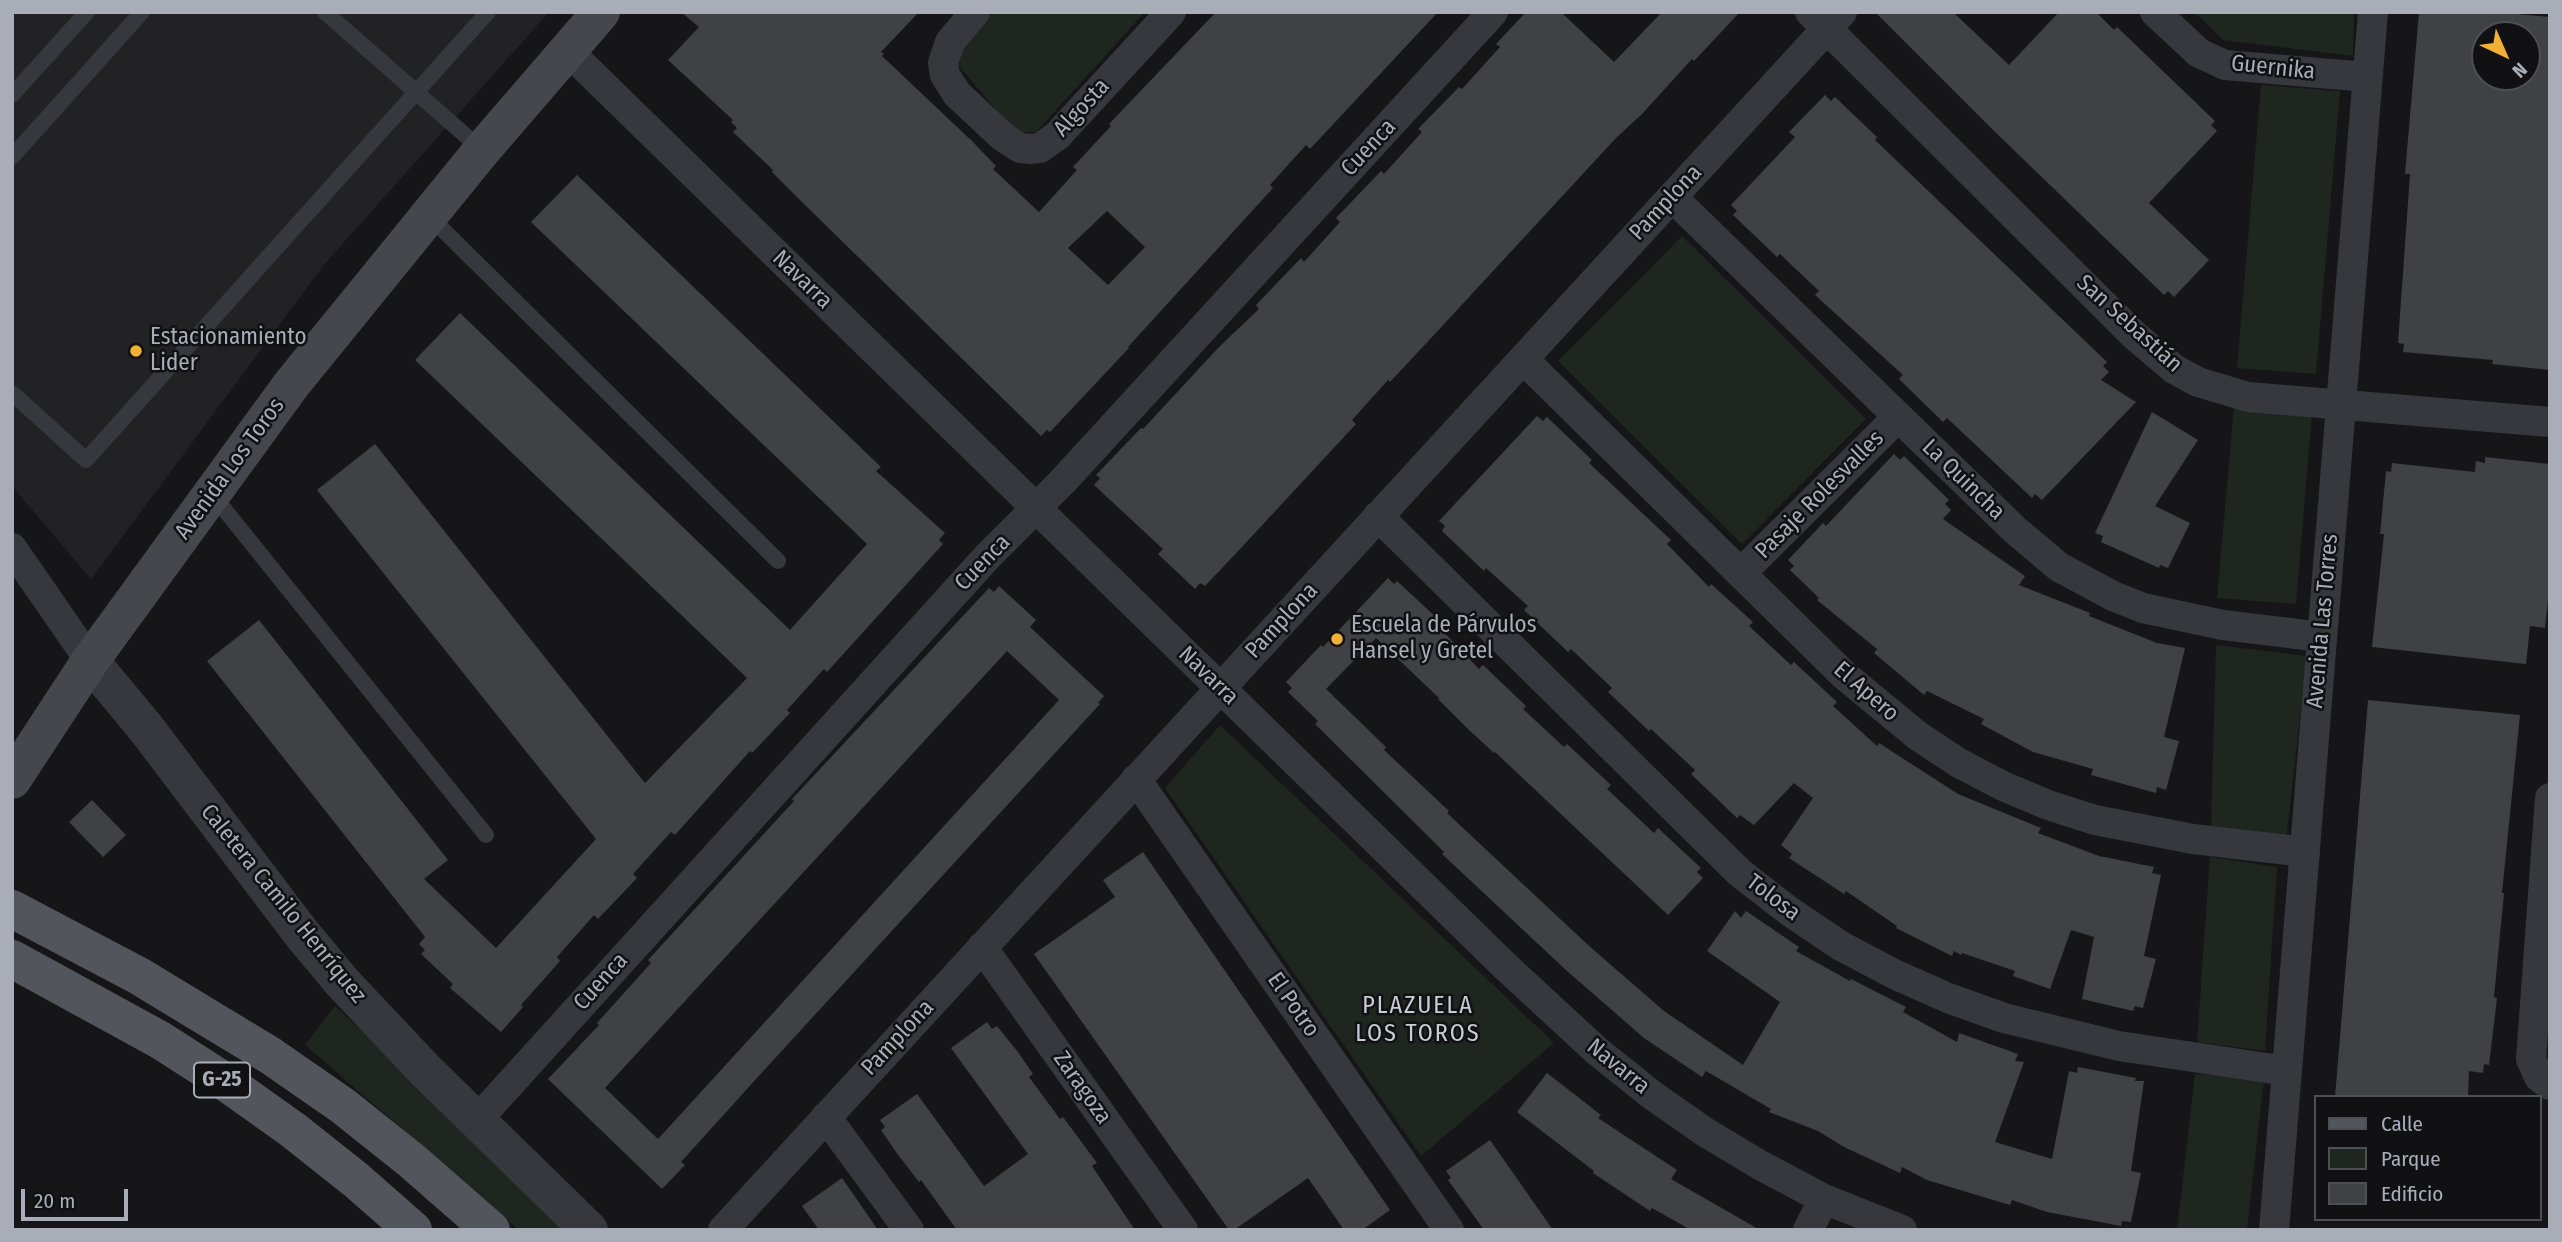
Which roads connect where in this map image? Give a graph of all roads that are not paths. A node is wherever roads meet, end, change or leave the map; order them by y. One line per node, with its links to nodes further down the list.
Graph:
1 (87, 12): 15 (lane)
2 (142, 12): 17 (lane)
3 (326, 12): 14 (lane)
4 (488, 12): 14 (lane)
5 (601, 12): 12 (main road, Avenida Los Toros)
6 (975, 12): 7 (street, Algosta)
7 (1171, 12)
8 (1493, 12): 26 (street, Cuenca)
9 (2155, 12): 13 (street, Guernika)
10 (2373, 12): 13 (street, Avenida Las Torres)
11 (1826, 18): 18 (street, Pamplona); 22 (street, San Sebastián)
12 (567, 50): 16 (main road, Avenida Los Toros); 26 (street, Navarra)
13 (2367, 77): 22 (street, Avenida Las Torres)
14 (416, 93): 16 (lane); 21 (lane)
15 (12, 96)
16 (482, 150): 19 (main road, Avenida Los Toros)
17 (12, 156)
18 (1672, 197): 20 (street, Pamplona); 23 (street, La Quincha)
19 (428, 215): 25 (main road, Avenida Los Toros); 29 (lane)
20 (1523, 359): 27 (street, Pamplona); 30 (street, El Apero)
21 (12, 393)
22 (2341, 405): 24 (street, San Sebastián); 31 (street, Avenida Las Torres)
23 (1898, 417): 30 (street, Pasaje Rolesvalles); 31 (street, La Quincha)
24 (2550, 422)
25 (212, 494): 32 (main road, Avenida Los Toros); 37 (lane)
26 (1037, 508): 33 (street, Navarra); 45 (street, Cuenca)
27 (1378, 516): 33 (street, Pamplona); 42 (street, Tolosa)
28 (12, 548): 32 (street, Caletera Camilo Henríquez)
29 (778, 561)
30 (1741, 573): 38 (street, El Apero)
31 (2322, 637): 38 (street, Avenida Las Torres)
32 (90, 661): 35 (main road, Avenida Los Toros); 45 (street, Caletera Camilo Henríquez)
33 (1221, 688): 34 (street, Pamplona); 46 (street, Navarra)
34 (1136, 779): 40 (street, Pamplona); 53 (street, El Potro)
35 (12, 780)
36 (2550, 798): 43 (street)
37 (486, 835)
38 (2305, 852): 42 (street, Avenida Las Torres)
39 (12, 909): 48 (main road, G-25)
40 (982, 947): 44 (street, Pamplona); 52 (street, Zaragoza)
41 (12, 959): 47 (main road, G-25)
42 (2287, 1071): 56 (street, Avenida Las Torres)
43 (2545, 1082)
44 (826, 1116): 50 (street, Pamplona); 51 (street)
45 (478, 1119): 49 (street, Caletera Camilo Henríquez)
46 (1824, 1199): 54 (street); 55 (street, Navarra)
47 (413, 1230)
48 (491, 1230)
49 (589, 1230)
50 (723, 1230)
51 (909, 1230)
52 (1183, 1230)
53 (1449, 1230)
54 (1808, 1230)
55 (1902, 1230)
56 (2274, 1230)

